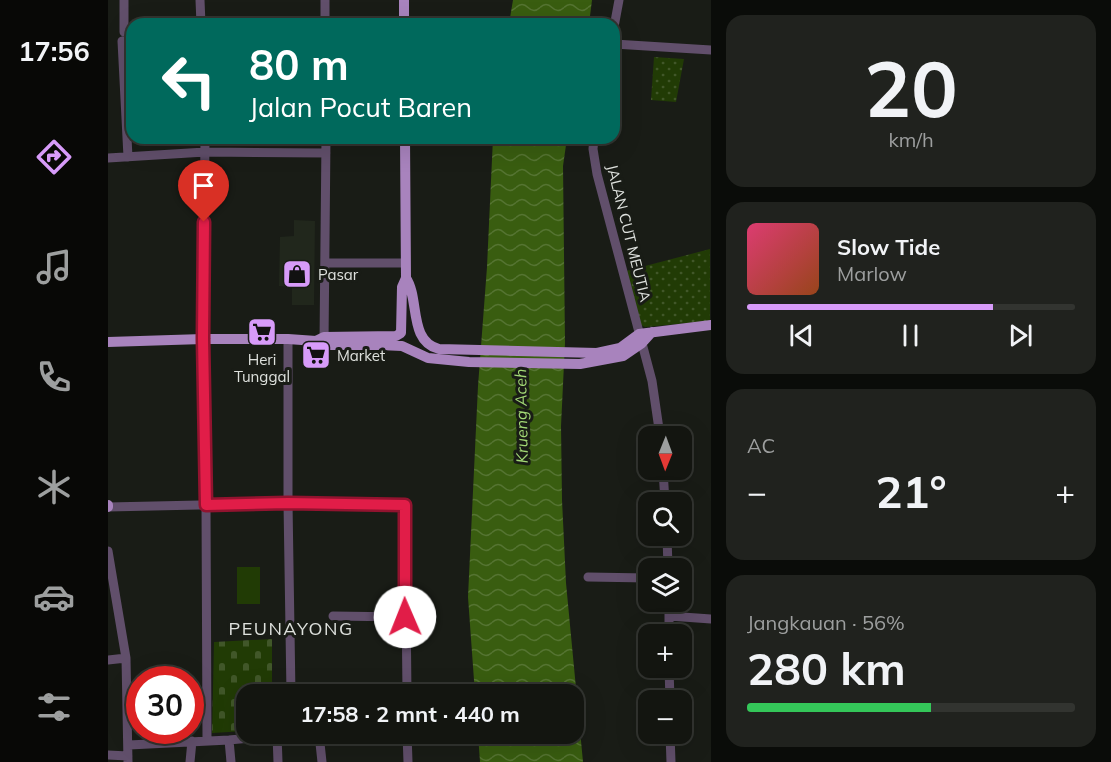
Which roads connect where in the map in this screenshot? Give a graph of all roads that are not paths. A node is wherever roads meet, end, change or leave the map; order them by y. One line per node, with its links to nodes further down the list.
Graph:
1 (124, 0): 12 (street)
2 (200, 0): 6 (street)
3 (325, 0): 7 (street)
4 (404, 0): 8 (main road)
5 (619, 0): 9 (street)
6 (201, 18)
7 (325, 18)
8 (404, 18)
9 (616, 18)
10 (620, 44): 11 (street)
11 (711, 50)
12 (126, 109)
13 (127, 144): 20 (street)
14 (205, 144): 18 (street)
15 (326, 144): 19 (street)
16 (405, 144): 23 (main road)
17 (593, 144): 28 (street, JALAN CUT MEUTIA)
18 (205, 152): 19 (street); 20 (street); 26 (street)
19 (326, 153): 22 (street)
20 (128, 157): 21 (street)
21 (108, 158)
22 (325, 263): 23 (street); 29 (street)
23 (405, 263): 24 (main road)
24 (406, 278): 29 (main road); 31 (main road)
25 (711, 325): 28 (main road)
26 (203, 339): 27 (main road); 30 (main road); 35 (street)
27 (288, 339): 29 (main road); 34 (street)
28 (641, 339): 32 (main road); 32 (main road); 33 (street, JALAN CUT MEUTIA)
29 (321, 341): 31 (main road)
30 (108, 342)
31 (468, 356): 32 (main road)
32 (580, 358)
33 (659, 426)
34 (288, 503): 35 (street); 43 (street); 48 (street)
35 (206, 505): 36 (street); 52 (street)
36 (108, 506)
37 (108, 551): 46 (street)
38 (588, 577): 39 (street)
39 (638, 578)
40 (669, 612): 42 (street)
41 (333, 616): 43 (street)
42 (669, 616): 44 (street); 45 (street)
43 (405, 617): 49 (street)
44 (711, 619)
45 (669, 624)
46 (126, 658): 47 (street); 60 (street)
47 (108, 660)
48 (291, 684)
49 (407, 684)
50 (236, 739): 53 (street)
51 (204, 740): 52 (street)
52 (207, 740): 53 (street)
53 (229, 740): 64 (street)
54 (145, 744): 60 (street)
55 (192, 744): 63 (street)
56 (277, 744): 65 (street)
57 (320, 744): 66 (street)
58 (407, 744): 67 (street)
59 (670, 744): 68 (street)
60 (129, 745): 62 (street)
61 (108, 755): 62 (street)
62 (128, 759)
63 (190, 762)
64 (231, 762)
65 (278, 762)
66 (322, 762)
67 (408, 762)
68 (671, 762)

